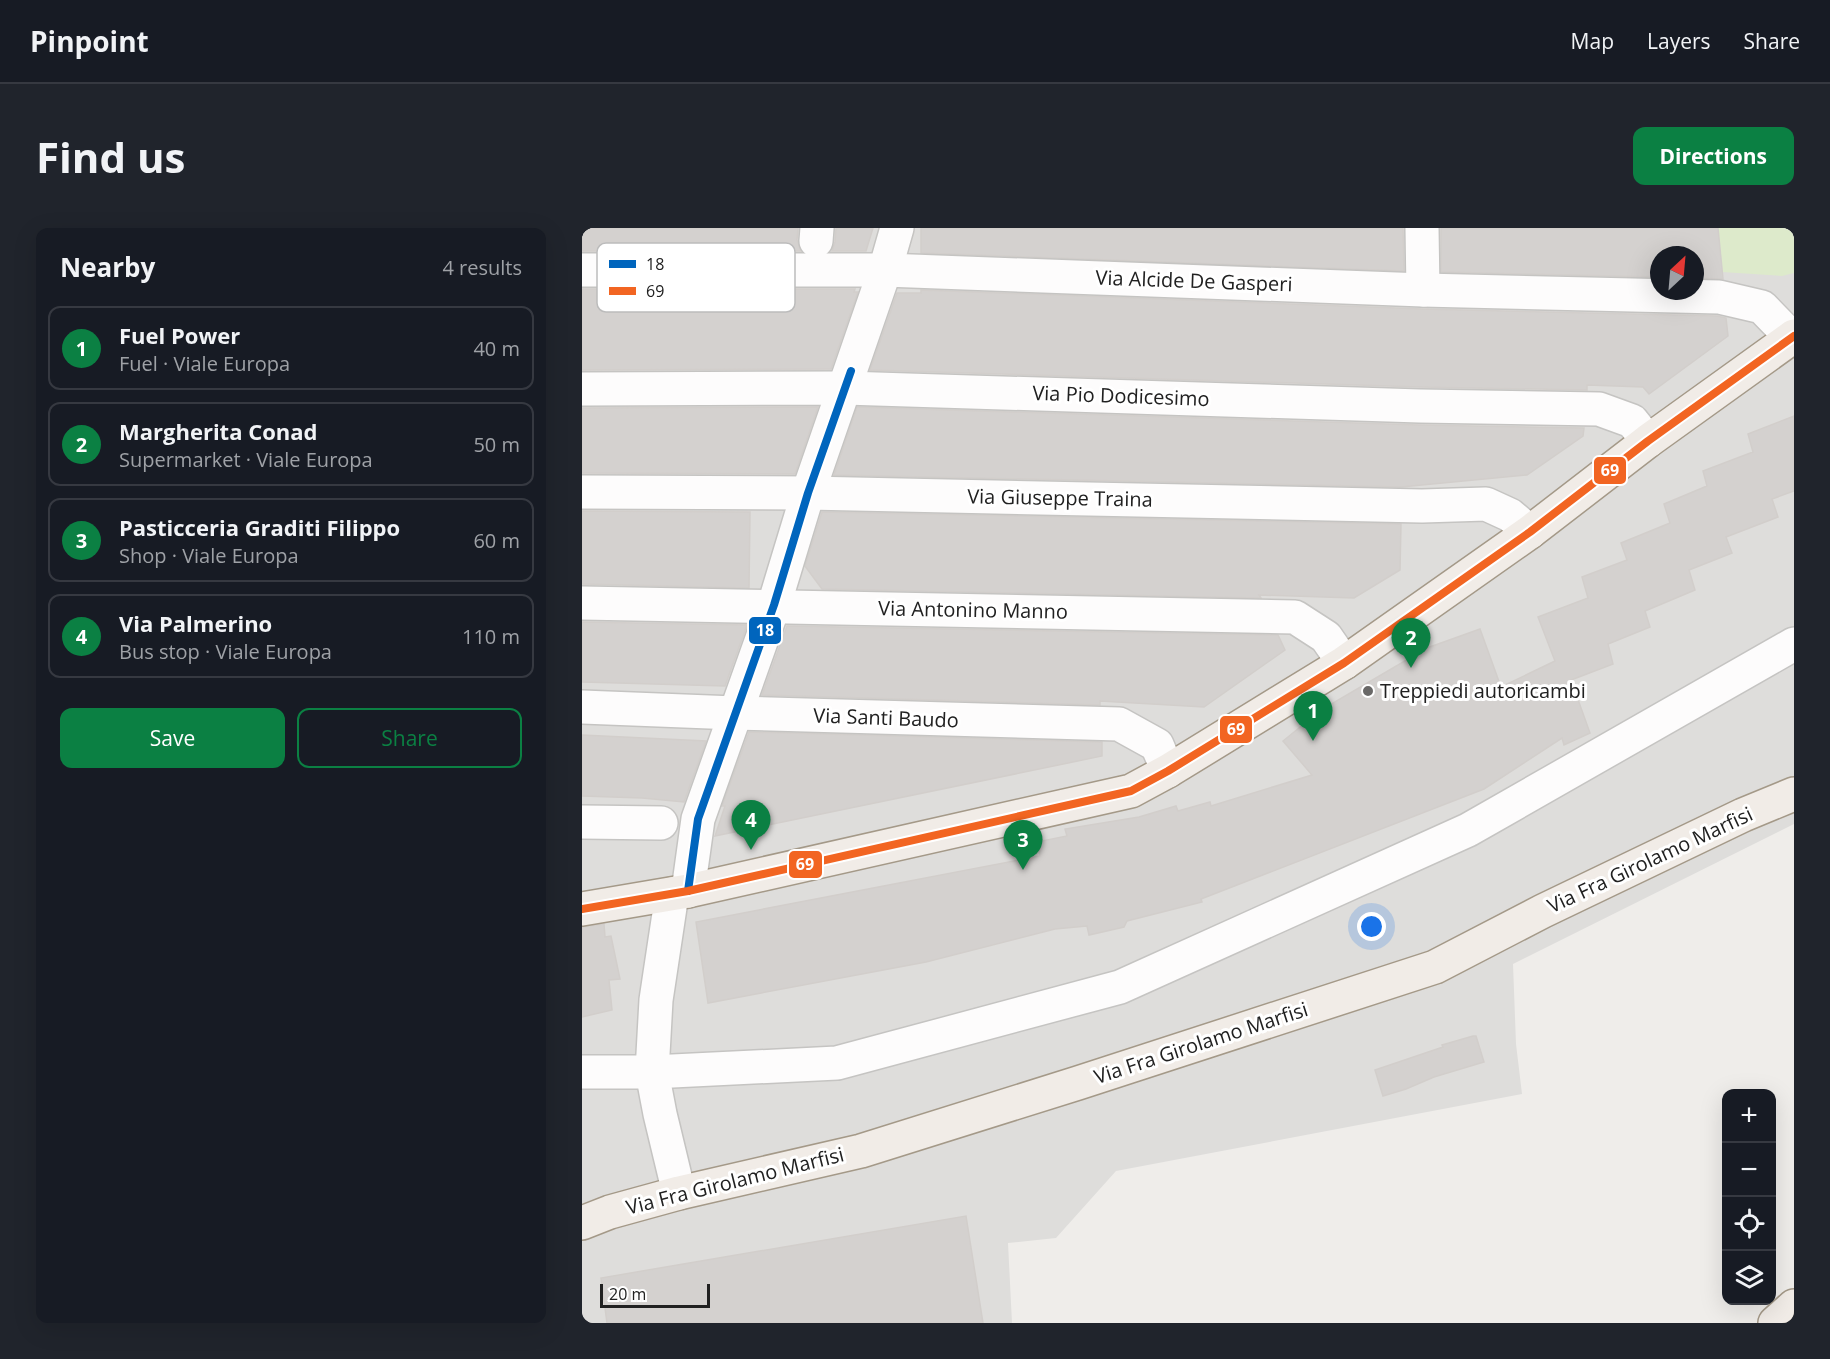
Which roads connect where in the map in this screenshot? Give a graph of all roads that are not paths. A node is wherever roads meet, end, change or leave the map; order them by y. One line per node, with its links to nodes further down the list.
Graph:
1 (897, 228): 4 (street)
2 (1422, 228): 5 (street)
3 (795, 270): 4 (street, Via Alcide De Gasperi)
4 (885, 270): 5 (street, Via Alcide De Gasperi); 7 (street)
5 (1423, 290): 6 (street, Via Alcide De Gasperi)
6 (1793, 337): 9 (main road)
7 (845, 388): 8 (street, Via Pio Dodicesimo); 9 (street, Via Pio Dodicesimo); 11 (street)
8 (582, 389)
9 (1648, 441): 12 (main road)
10 (582, 492): 11 (street, Via Giuseppe Traina)
11 (808, 493): 12 (street, Via Giuseppe Traina); 14 (street)
12 (1530, 532): 16 (main road)
13 (582, 603): 14 (street, Via Antonino Manno)
14 (774, 605): 16 (street, Via Antonino Manno); 18 (street)
15 (1794, 644): 26 (street)
16 (1344, 663): 19 (main road)
17 (582, 707): 18 (street, Via Santi Baudo)
18 (735, 713): 19 (street, Via Santi Baudo); 23 (street)
19 (1168, 771): 23 (main road)
20 (1794, 794): 27 (main road, Via Fra Girolamo Marfisi)
21 (582, 822): 22 (street)
22 (661, 823)
23 (680, 893): 24 (main road); 26 (street)
24 (582, 909)
25 (582, 1072): 26 (street)
26 (652, 1072): 27 (street)
27 (679, 1193): 28 (main road, Via Fra Girolamo Marfisi)
28 (582, 1223)
29 (1794, 1306): 30 (main road)
30 (1775, 1323)

